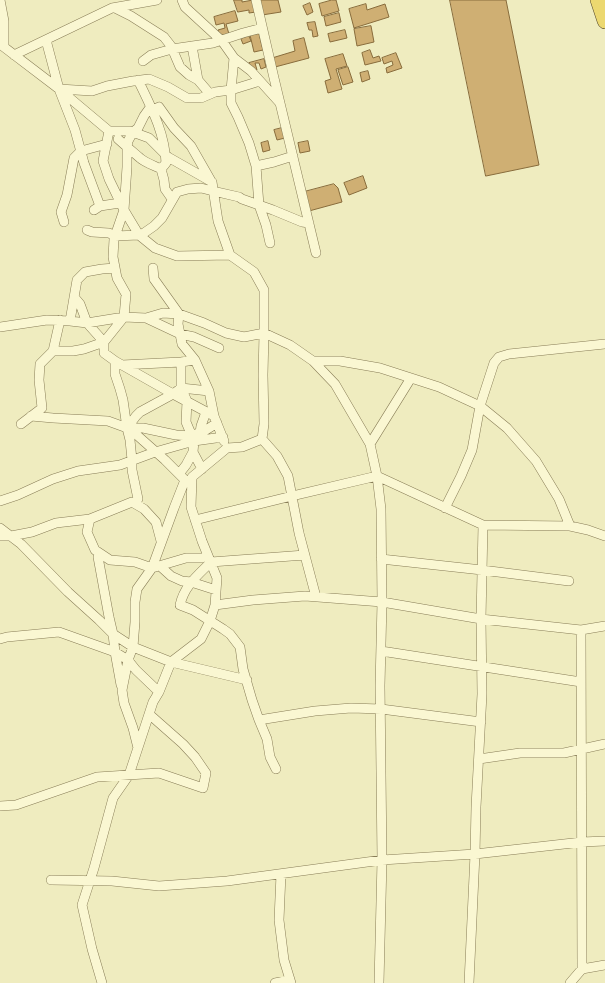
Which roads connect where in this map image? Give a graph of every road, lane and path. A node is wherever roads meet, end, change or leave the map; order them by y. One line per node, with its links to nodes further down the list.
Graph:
1 (0, 0): 11 (street)
2 (157, 0): 6 (street)
3 (182, 0): 10 (street)
4 (256, 0): 8 (street)
5 (598, 0): 7 (highway)
6 (114, 8): 9 (street); 13 (street)
7 (605, 21)
8 (262, 28): 10 (street); 23 (street)
9 (46, 40): 14 (street); 20 (street)
10 (222, 41): 12 (street); 15 (street)
11 (2, 45): 14 (street)
12 (192, 46): 13 (street); 18 (street)
13 (172, 49): 16 (street); 18 (street)
14 (14, 55): 20 (street)
15 (234, 58): 19 (street); 21 (street)
16 (143, 61)
17 (138, 80): 20 (street); 22 (street); 24 (street)
18 (198, 80): 22 (street)
19 (260, 81): 21 (street); 23 (street)
20 (59, 89): 25 (street); 30 (street)
21 (231, 90): 22 (street); 33 (street)
22 (210, 94)
23 (280, 103): 32 (street)
24 (153, 110): 26 (street); 31 (street); 35 (street)
25 (109, 131): 26 (street); 28 (street)
26 (133, 132): 29 (street); 31 (street)
27 (118, 139): 29 (street)
28 (107, 144): 30 (street); 39 (street)
29 (126, 147): 34 (street); 39 (street)
30 (81, 151): 39 (street); 40 (street)
31 (166, 155): 34 (street); 35 (street)
32 (293, 156): 33 (street); 41 (street)
33 (256, 166): 38 (street)
34 (161, 169): 37 (street)
35 (212, 182): 36 (street)
36 (213, 192): 37 (street); 38 (street); 47 (street)
37 (172, 199): 43 (street)
38 (259, 205): 41 (street); 45 (street)
39 (122, 206): 43 (street); 44 (street)
40 (64, 222)
41 (309, 223): 46 (street)
42 (87, 230): 44 (street)
43 (139, 235): 44 (street); 47 (street)
44 (115, 236): 48 (street)
45 (270, 243)
46 (316, 253)
47 (230, 255): 57 (street)
48 (115, 268): 50 (street); 52 (street)
49 (153, 268): 51 (street)
50 (74, 297): 54 (street); 55 (street)
51 (179, 314): 53 (street); 57 (street); 58 (street)
52 (124, 318): 53 (street); 55 (street); 59 (street)
53 (146, 318): 58 (street)
54 (65, 321): 55 (street); 56 (street); 62 (street)
55 (87, 323): 59 (street)
56 (0, 327)
57 (264, 333): 64 (street); 79 (street)
58 (180, 334): 61 (street); 63 (street)
59 (104, 342): 62 (street); 66 (street)
60 (605, 344): 72 (street)
61 (219, 348)
62 (53, 351): 73 (street)
63 (195, 360): 65 (street); 69 (street)
64 (313, 361): 67 (street); 80 (street)
65 (182, 362): 66 (street); 68 (street)
66 (119, 363): 70 (street); 76 (street)
67 (411, 378): 72 (street); 80 (street)
68 (181, 388): 69 (street); 70 (street); 71 (street)
69 (209, 391): 74 (street)
70 (173, 394): 71 (street); 76 (street)
71 (187, 401): 74 (street); 77 (street)
72 (480, 406): 91 (street); 95 (street)
73 (31, 416): 75 (street); 76 (street)
74 (212, 417): 77 (street); 77 (street); 78 (street)
75 (21, 424)
76 (127, 428): 77 (street); 82 (street); 84 (street)
77 (195, 436): 78 (street); 82 (street); 83 (street)
78 (223, 437): 81 (street)
79 (262, 439): 81 (street); 88 (street)
80 (370, 444): 87 (street)
81 (227, 448): 85 (street)
82 (155, 452): 84 (street); 86 (street)
83 (193, 452): 85 (street); 86 (street)
84 (132, 460): 89 (street); 90 (street)
85 (202, 469): 93 (street)
86 (179, 474): 100 (street)
87 (377, 476): 88 (street); 91 (street); 104 (street)
88 (292, 496): 93 (street); 101 (street)
89 (138, 499)
90 (0, 501)
91 (445, 508): 94 (street)
92 (90, 519): 98 (street); 100 (street); 106 (street)
93 (195, 520): 105 (street)
94 (484, 525): 95 (street); 107 (street)
95 (570, 526): 99 (street)
96 (0, 528): 98 (street)
97 (0, 536): 98 (street)
98 (11, 536): 118 (street)
99 (605, 536)
100 (161, 541): 106 (street)
101 (305, 554): 105 (street); 111 (street)
102 (98, 557): 118 (street)
103 (202, 558): 106 (street)
104 (381, 559): 107 (street); 112 (street)
105 (211, 562): 109 (street); 110 (street)
106 (156, 567): 109 (street); 120 (street)
107 (482, 570): 108 (street); 114 (street)
108 (569, 581)
109 (191, 582): 110 (street); 115 (street)
110 (216, 590): 113 (street)
111 (316, 597): 112 (street); 113 (street)
112 (382, 602): 114 (street); 121 (street)
113 (215, 605): 115 (street)
114 (481, 619): 117 (street); 125 (street)
115 (210, 621): 124 (street); 126 (street)
116 (605, 626): 117 (street)
117 (581, 630): 127 (street)
118 (113, 634): 120 (street); 122 (street)
119 (0, 639): 122 (street)
120 (133, 647): 123 (street); 124 (street)
121 (381, 651): 125 (street); 130 (street)
122 (115, 652): 123 (street); 128 (street)
123 (128, 660): 128 (street); 129 (street)
124 (171, 662): 126 (street); 129 (street)
125 (482, 667): 127 (street); 133 (street)
126 (246, 680): 132 (street)
127 (581, 682): 136 (street)
128 (122, 690): 135 (street)
129 (159, 692): 131 (street)
130 (381, 709): 132 (street); 133 (street); 144 (street)
131 (149, 714): 135 (street); 139 (street)
132 (259, 720): 138 (street)
133 (481, 722): 137 (street)
134 (605, 744): 136 (street)
135 (138, 749): 139 (street)
136 (581, 749): 137 (street); 142 (street)
137 (478, 759): 143 (street)
138 (276, 769)
139 (129, 775): 140 (street); 147 (street)
140 (0, 806)
141 (605, 841): 142 (street)
142 (582, 842): 143 (street); 149 (street)
143 (475, 854): 144 (street); 154 (street)
144 (382, 860): 145 (street); 153 (street)
145 (281, 874): 147 (street); 150 (street)
146 (51, 880): 147 (street)
147 (89, 881): 151 (street)
148 (605, 965): 149 (street)
149 (582, 969): 155 (street)
150 (291, 982): 152 (street)
151 (102, 983)
152 (275, 983)
153 (379, 983)
154 (469, 983)
155 (570, 983)

